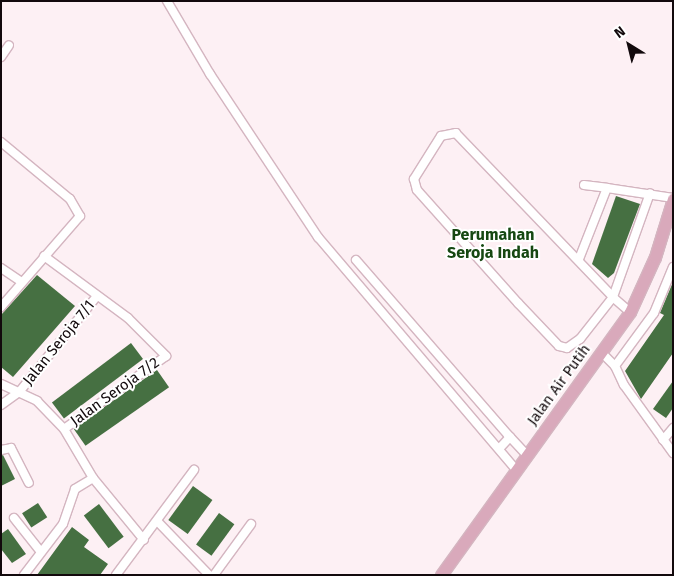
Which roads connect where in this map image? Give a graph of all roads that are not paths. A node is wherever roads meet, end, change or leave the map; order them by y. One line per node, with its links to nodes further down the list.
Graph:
1 (167, 1): 28 (street)
2 (9, 46): 3 (street)
3 (1, 57)
4 (1, 142): 9 (street)
5 (584, 185): 6 (street)
6 (607, 188): 7 (street); 10 (street)
7 (650, 193): 8 (street); 16 (street)
8 (673, 198): 18 (main road, Jalan Air Putih)
9 (44, 256): 14 (street); 15 (street)
10 (579, 259): 16 (street); 16 (street)
11 (356, 260): 26 (street)
12 (1, 268): 14 (street)
13 (673, 268): 20 (street)
14 (22, 282): 17 (street)
15 (97, 296): 22 (street, Jalan Seroja 7/1); 25 (street, Jalan Seroja 7/2)
16 (612, 297): 18 (street)
17 (1, 307)
18 (630, 312): 19 (main road, Jalan Air Putih)
19 (602, 353): 20 (street); 31 (main road, Jalan Air Putih)
20 (615, 366): 27 (street)
21 (1, 384): 22 (street)
22 (20, 391): 23 (street, Jalan Seroja 7/1); 25 (street)
23 (1, 405)
24 (673, 428): 27 (street)
25 (64, 429): 34 (street)
26 (510, 437): 28 (street); 31 (street)
27 (663, 440): 30 (street)
28 (499, 449): 33 (street)
29 (1, 450): 35 (street)
30 (673, 453)
31 (527, 456): 33 (main road, Jalan Air Putih)
32 (194, 470): 37 (street)
33 (516, 470): 45 (main road, Jalan Air Putih)
34 (93, 478): 39 (street); 40 (street)
35 (29, 483)
36 (14, 518): 40 (street)
37 (158, 522): 39 (street); 43 (street)
38 (251, 524): 44 (street)
39 (144, 540): 41 (street)
40 (41, 552): 42 (street)
41 (117, 574)
42 (24, 575)
43 (209, 575)
44 (214, 575)
45 (441, 575)

